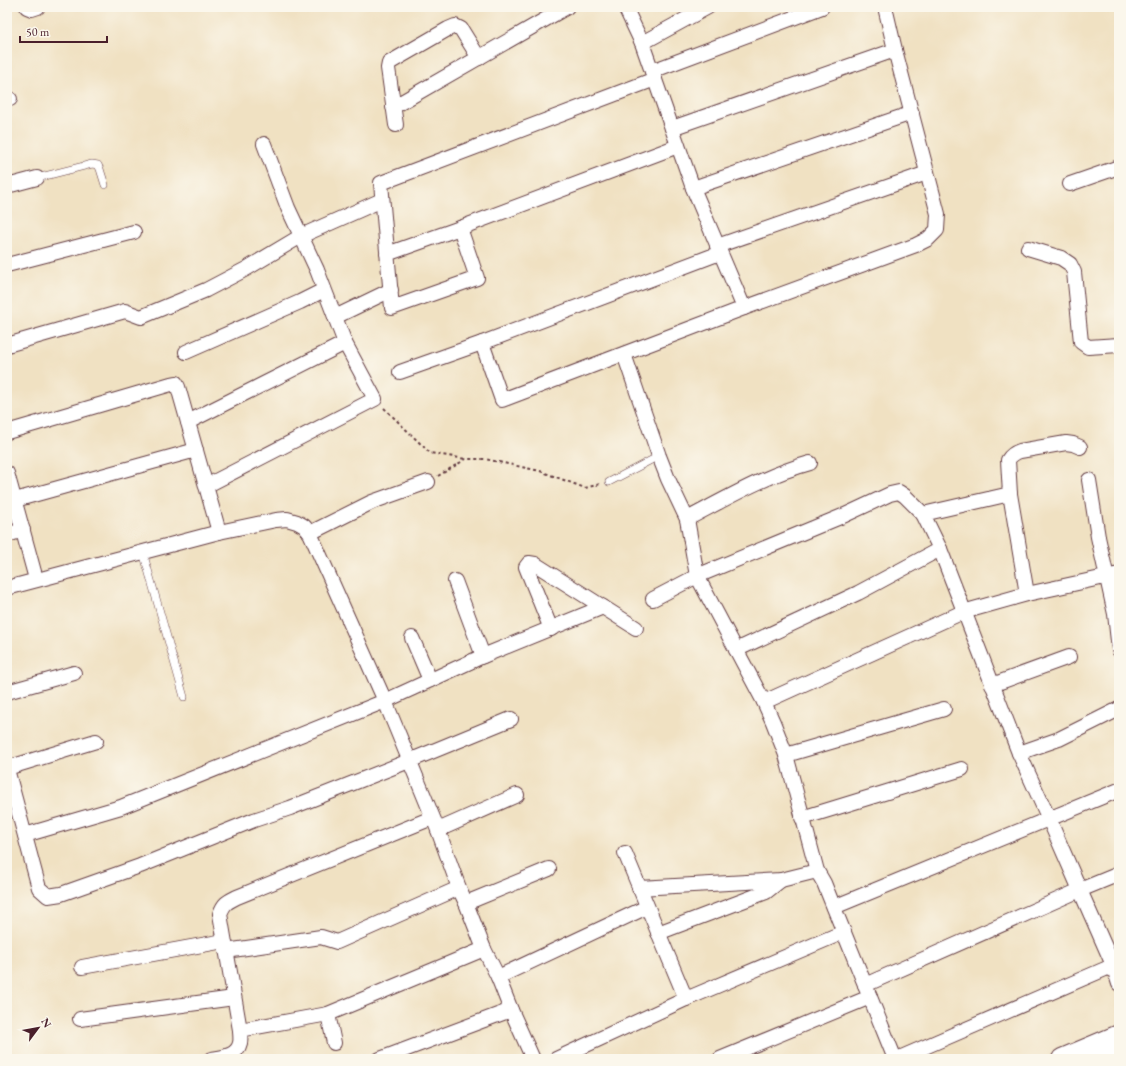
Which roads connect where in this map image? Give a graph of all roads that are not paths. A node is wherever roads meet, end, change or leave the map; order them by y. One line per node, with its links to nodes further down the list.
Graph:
1 (27, 7): 2 (street)
2 (38, 7)
3 (625, 7): 8 (street)
4 (708, 7): 8 (street)
5 (822, 7): 11 (street)
6 (885, 7): 9 (street)
7 (563, 8): 10 (street)
8 (642, 43): 11 (street)
9 (895, 50): 13 (street); 15 (street)
10 (479, 58): 12 (street); 12 (street)
11 (653, 75): 15 (street); 25 (street)
12 (393, 107): 14 (street)
13 (912, 113): 19 (street); 24 (street)
14 (396, 125)
15 (672, 128): 17 (street)
16 (264, 144): 28 (street)
17 (678, 146): 24 (street); 26 (street)
18 (1119, 167): 21 (street)
19 (927, 173): 30 (street); 35 (street)
20 (38, 178): 22 (lane); 23 (street)
21 (1070, 184)
22 (105, 185)
23 (7, 186)
24 (693, 188): 30 (street)
25 (382, 200): 28 (street); 31 (street)
26 (460, 228): 31 (street); 34 (street)
27 (134, 232): 32 (street)
28 (301, 236): 33 (street); 39 (street)
29 (1028, 248): 40 (street)
30 (719, 250): 35 (street); 38 (street)
31 (387, 254): 34 (street)
32 (7, 264)
33 (324, 290): 36 (street); 41 (street)
34 (391, 290): 36 (street)
35 (744, 308): 42 (street)
36 (335, 317): 37 (street)
37 (345, 343): 44 (street); 54 (street)
38 (482, 343): 42 (street); 43 (street)
39 (7, 345)
40 (1119, 345)
41 (186, 352)
42 (624, 354): 48 (street)
43 (400, 372)
44 (188, 422): 45 (street); 47 (street)
45 (7, 432)
46 (1080, 447): 55 (street)
47 (196, 450): 54 (street); 56 (street)
48 (658, 456): 53 (lane); 58 (street)
49 (810, 463): 58 (street)
50 (7, 473): 56 (street)
51 (1089, 480): 65 (street)
52 (428, 482): 61 (street)
53 (609, 482)
54 (206, 486): 60 (street)
55 (1010, 494): 57 (street); 70 (street)
56 (15, 500): 59 (street)
57 (923, 514): 63 (street); 66 (street)
58 (687, 519): 66 (street)
59 (23, 530): 62 (street); 67 (street)
60 (219, 532): 61 (street); 64 (street)
61 (310, 533): 86 (street)
62 (7, 535)
63 (940, 549): 73 (street); 77 (street)
64 (143, 552): 67 (street); 85 (lane)
65 (1113, 575): 70 (street); 78 (street)
66 (697, 576): 71 (street); 77 (street)
67 (36, 579): 69 (street)
68 (455, 581): 79 (street)
69 (7, 588)
70 (1028, 594): 73 (street)
71 (653, 599)
72 (603, 607): 74 (street); 75 (street); 75 (street)
73 (963, 612): 83 (street); 87 (street)
74 (636, 628)
75 (551, 629): 79 (street)
76 (412, 638): 82 (street)
77 (736, 650): 87 (street)
78 (1119, 650)
79 (484, 656): 82 (street)
80 (1069, 657): 83 (street)
81 (74, 673): 84 (street)
82 (430, 680): 86 (street)
83 (992, 685): 92 (street)
84 (7, 692)
85 (184, 697)
86 (385, 701): 94 (street); 102 (street)
87 (764, 702): 93 (street)
88 (944, 709): 93 (street)
89 (1119, 709): 92 (street)
90 (511, 719): 94 (street)
91 (96, 742): 95 (street)
92 (1019, 754): 100 (street)
93 (786, 755): 99 (street)
94 (409, 761): 101 (street); 102 (street)
95 (7, 769): 102 (street)
96 (962, 769): 99 (street)
97 (1119, 790): 100 (street)
98 (517, 795): 101 (street)
99 (802, 818): 105 (street)
100 (1049, 819): 110 (street); 113 (street)
101 (435, 824): 108 (street); 116 (street)
102 (25, 835)
103 (624, 853): 109 (street)
104 (549, 869): 111 (street)
105 (817, 871): 107 (street); 113 (street)
106 (1119, 874): 110 (street)
107 (781, 880): 109 (street); 115 (street)
108 (459, 888): 111 (street); 116 (street)
109 (639, 888): 112 (street)
110 (1080, 890): 118 (street); 122 (street)
111 (466, 903): 117 (street)
112 (647, 907): 115 (street); 120 (street)
113 (834, 907): 114 (street)
114 (844, 932): 122 (street); 124 (street)
115 (658, 933): 124 (street)
116 (225, 946): 119 (street); 123 (street)
117 (484, 949): 120 (street); 126 (street)
118 (1116, 964): 121 (street); 137 (street)
119 (82, 967)
120 (498, 977): 125 (street)
121 (1119, 984)
122 (867, 991): 136 (street); 137 (street)
123 (234, 998): 127 (street); 128 (street)
124 (686, 999): 135 (street)
125 (511, 1010): 133 (street); 134 (street)
126 (328, 1014): 128 (street); 130 (street)
127 (80, 1019)
128 (240, 1030): 132 (street)
129 (1119, 1035): 138 (street)
130 (334, 1043)
131 (1119, 1052): 139 (street)
132 (212, 1059)
133 (380, 1059)
134 (533, 1059)
135 (556, 1059)
136 (720, 1059)
137 (896, 1059)
138 (1062, 1059)
139 (1102, 1059)

